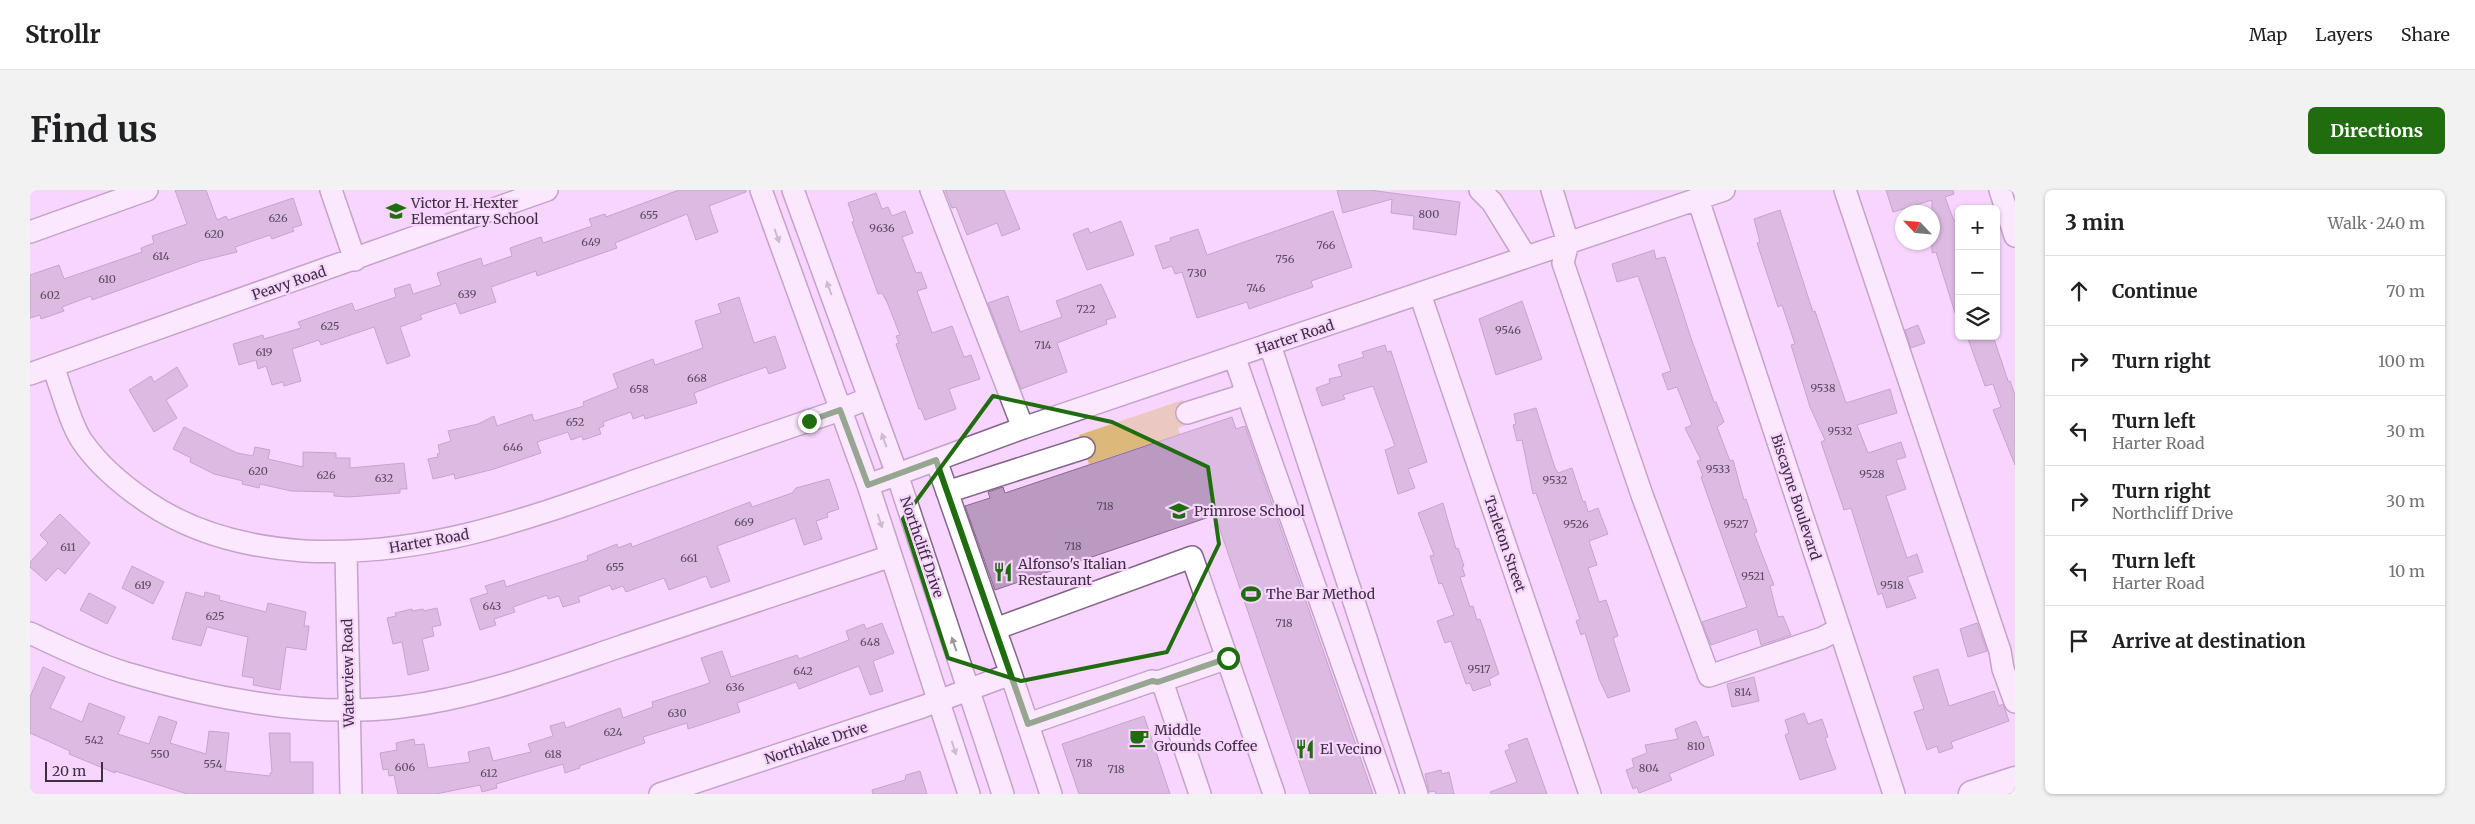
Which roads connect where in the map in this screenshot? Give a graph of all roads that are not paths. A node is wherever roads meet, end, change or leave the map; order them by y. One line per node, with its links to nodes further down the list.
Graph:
1 (147, 190): 13 (street)
2 (331, 190): 17 (street)
3 (547, 190): 17 (street, Peavy Road)
4 (761, 190): 25 (street, one-way to 25)
5 (793, 190): 24 (street, Northcliff Drive, one-way to 5)
6 (932, 190): 27 (street)
7 (1480, 190): 16 (street)
8 (1552, 190): 15 (street)
9 (1724, 190): 12 (street, Harter Road)
10 (1845, 190): 43 (street)
11 (2000, 190): 14 (street)
12 (1698, 199): 15 (street, Harter Road); 35 (street, Biscayne Boulevard)
13 (30, 232)
14 (2015, 236)
15 (1568, 243): 16 (street, Harter Road); 35 (street)
16 (1526, 257): 18 (street, Harter Road)
17 (355, 260): 21 (street, Peavy Road)
18 (1420, 294): 19 (street, Harter Road); 56 (street, Tarleton Street)
19 (1270, 346): 20 (street, Harter Road); 55 (street)
20 (1234, 356): 23 (street); 27 (street, Harter Road)
21 (53, 366): 22 (street, Peavy Road); 33 (street, Harter Road)
22 (30, 374)
23 (1247, 394): 26 (street); 54 (street)
24 (869, 398): 25 (street, Harter Road); 30 (street, Northcliff Drive, one-way to 24)
25 (840, 410): 31 (street); 33 (street, Harter Road)
26 (1188, 413)
27 (1023, 428): 29 (street, Harter Road)
28 (1084, 448): 32 (street)
29 (936, 460): 30 (street, Harter Road); 32 (street)
30 (896, 474): 31 (street, Harter Road); 41 (street, Northcliff Drive, one-way to 30)
31 (868, 485): 34 (street, one-way to 34)
32 (947, 492): 36 (street)
33 (346, 553): 44 (street, Waterview Road)
34 (892, 556): 42 (street); 44 (street)
35 (1839, 628): 57 (street, Biscayne Boulevard)
36 (995, 629): 38 (street); 39 (street)
37 (30, 633): 44 (street)
38 (1228, 658): 40 (street); 53 (street)
39 (1011, 674): 41 (street, Northlake Drive); 45 (street)
40 (1158, 682): 45 (street); 52 (street)
41 (970, 690): 42 (street, Northlake Drive); 50 (street, Northcliff Drive)
42 (939, 702): 48 (street, Northlake Drive); 49 (street, one-way to 49)
43 (2015, 702)
44 (349, 710): 47 (street, Waterview Road)
45 (1028, 724): 51 (street)
46 (2015, 780): 58 (main road)
47 (350, 794)
48 (660, 794)
49 (969, 794)
50 (1003, 794)
51 (1051, 794)
52 (1200, 794)
53 (1274, 794)
54 (1388, 794)
55 (1417, 794)
56 (1590, 794)
57 (1894, 794)
58 (1972, 794)

